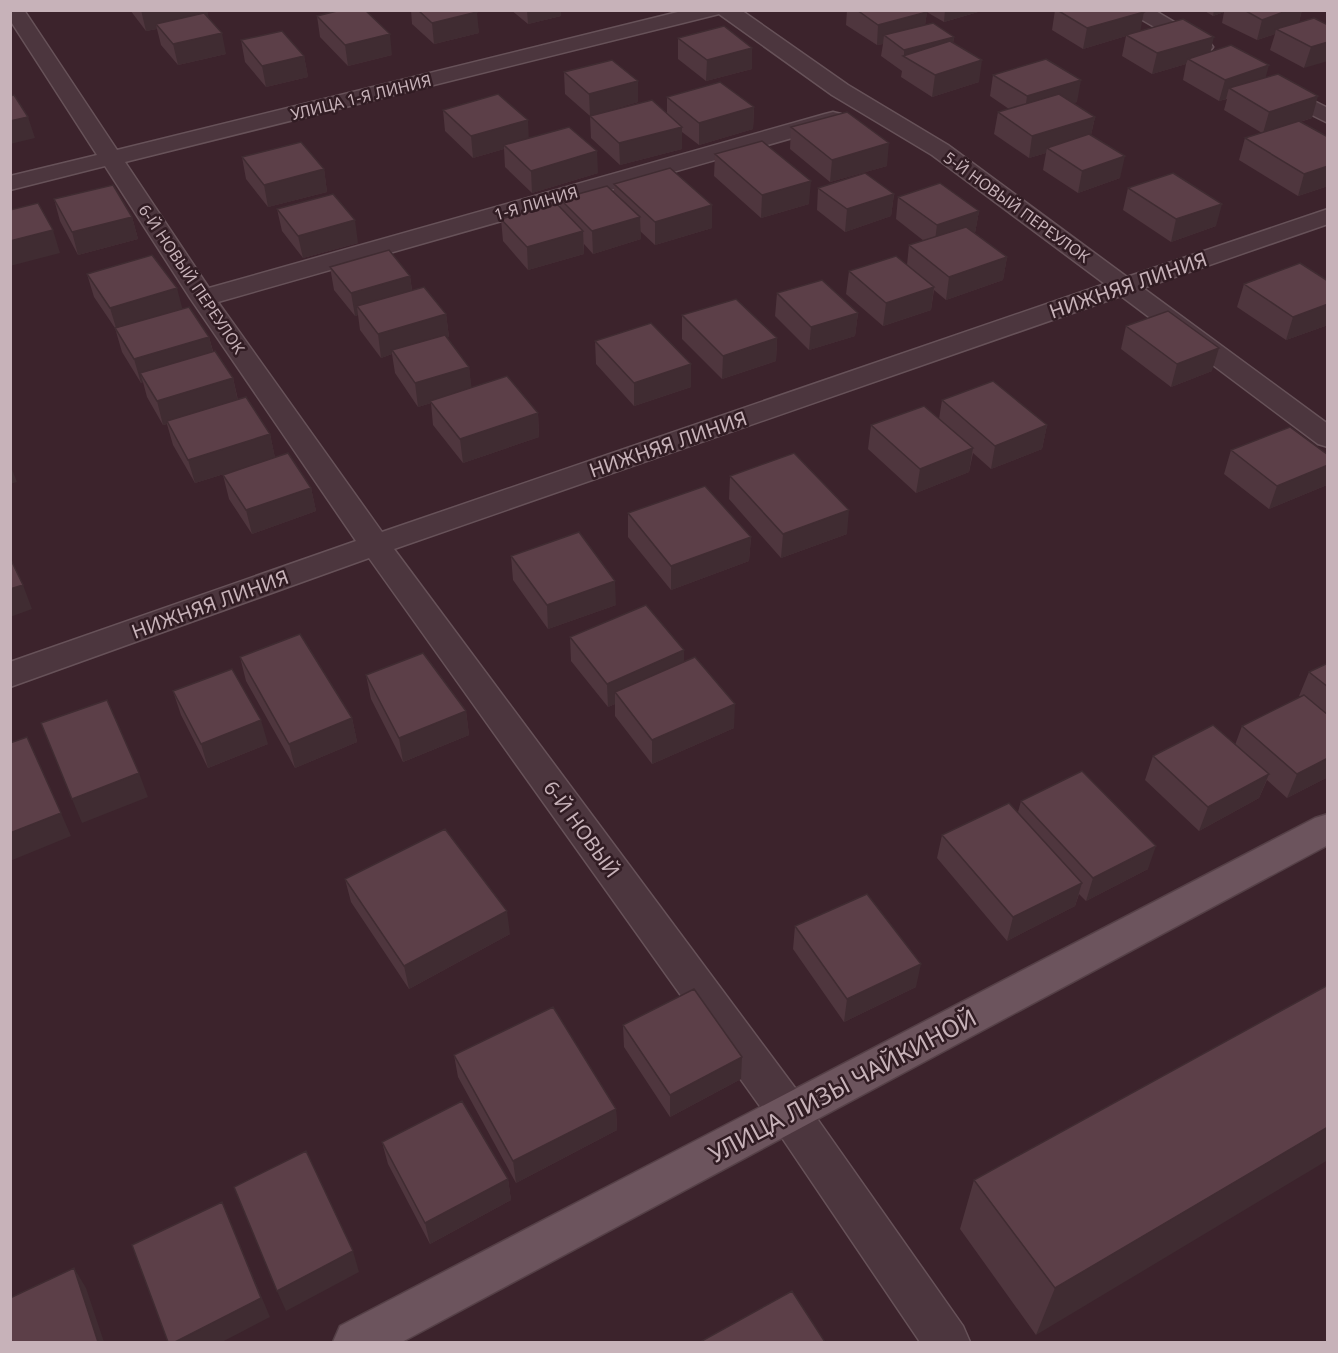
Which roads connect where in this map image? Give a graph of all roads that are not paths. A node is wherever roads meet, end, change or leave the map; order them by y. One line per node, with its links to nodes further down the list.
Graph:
1 (14, 10): 9 (street, 6-Й НОВЫЙ ПЕРЕУЛОК)
2 (712, 10): 9 (street, УЛИЦА 1-Я ЛИНИЯ)
3 (727, 10): 7 (street, 5-Й НОВЫЙ ПЕРЕУЛОК)
4 (1139, 10): 5 (street)
5 (1219, 55)
6 (1258, 78): 8 (street)
7 (869, 109): 12 (street, 5-Й НОВЫЙ ПЕРЕУЛОК); 13 (street, 1-Я ЛИНИЯ)
8 (1328, 117)
9 (111, 158): 10 (street, УЛИЦА 1-Я ЛИНИЯ); 13 (street, 6-Й НОВЫЙ ПЕРЕУЛОК)
10 (10, 183)
11 (1328, 216): 12 (street, НИЖНЯЯ ЛИНИЯ)
12 (1125, 286): 14 (street, 5-Й НОВЫЙ ПЕРЕУЛОК); 15 (street, НИЖНЯЯ ЛИНИЯ)
13 (203, 298): 15 (street, 6-Й НОВЫЙ ПЕРЕУЛОК)
14 (1328, 438)
15 (375, 545): 16 (street, НИЖНЯЯ ЛИНИЯ); 18 (street, 6-Й НОВЫЙ)
16 (10, 675)
17 (1328, 828): 18 (main road, УЛИЦА ЛИЗЫ ЧАЙКИНОЙ)
18 (789, 1113): 19 (main road, УЛИЦА ЛИЗЫ ЧАЙКИНОЙ); 20 (street, 6-Й НОВЫЙ)
19 (356, 1342)
20 (947, 1342)

